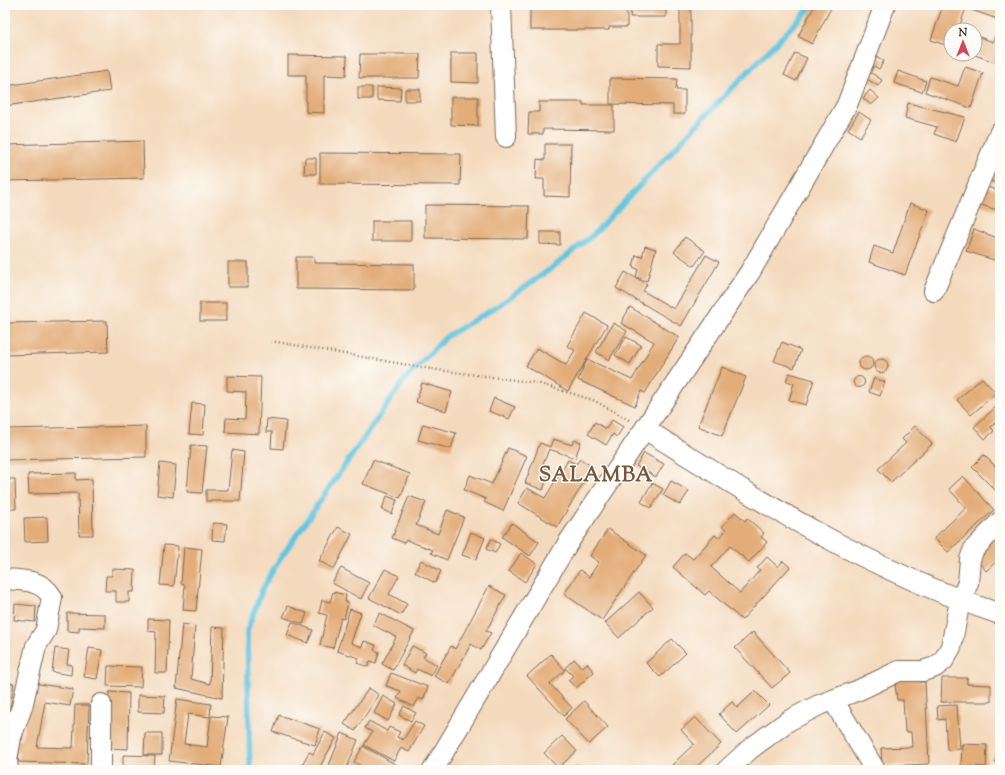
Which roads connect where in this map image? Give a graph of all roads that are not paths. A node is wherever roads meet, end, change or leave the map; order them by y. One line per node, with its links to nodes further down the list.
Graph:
1 (501, 5): 4 (street)
2 (885, 5): 6 (street)
3 (1000, 132): 5 (street)
4 (506, 137)
5 (934, 291)
6 (645, 429): 9 (street); 15 (street)
7 (1000, 522): 9 (street)
8 (5, 578): 13 (street)
9 (960, 601): 10 (street); 11 (street)
10 (1000, 614)
11 (833, 700): 16 (street); 17 (street)
12 (101, 704): 14 (street)
13 (8, 770)
14 (101, 770)
15 (432, 770)
16 (727, 770)
17 (875, 770)

